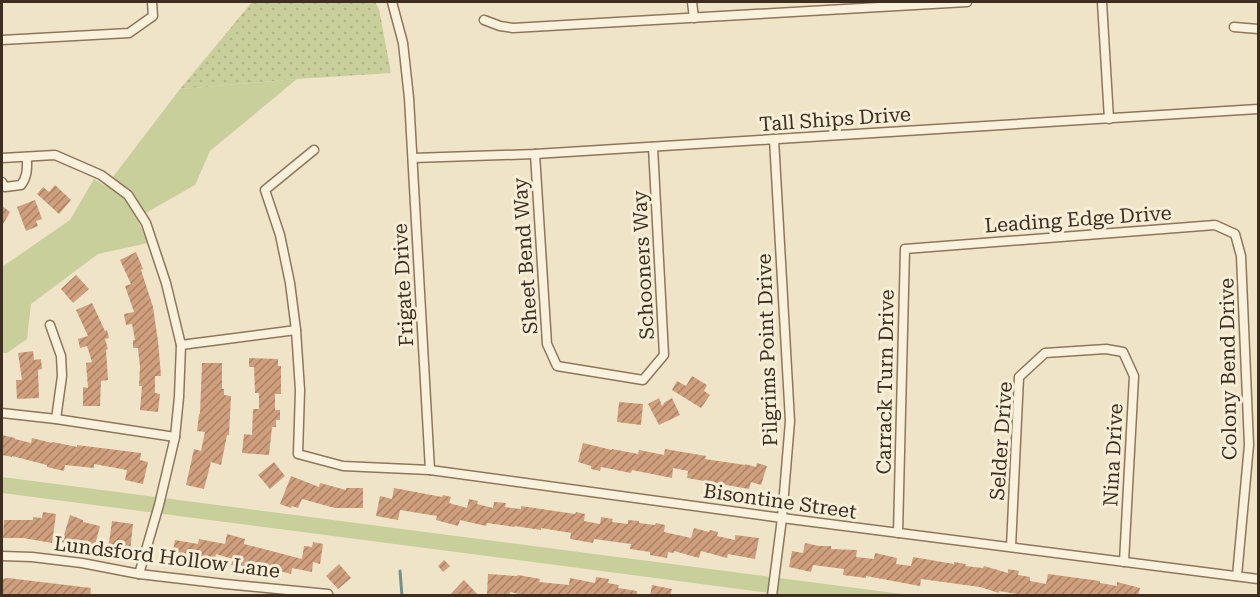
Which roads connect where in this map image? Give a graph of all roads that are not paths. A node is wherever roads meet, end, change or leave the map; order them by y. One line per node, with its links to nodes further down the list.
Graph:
1 (152, 2): 12 (street)
2 (392, 2): 21 (street, Frigate Drive)
3 (693, 2): 8 (street)
4 (968, 2): 6 (street)
5 (1102, 2): 14 (street)
6 (930, 3): 7 (street)
7 (809, 6): 8 (street)
8 (694, 18): 9 (street)
9 (484, 20)
10 (1234, 27): 11 (street)
11 (1258, 29)
12 (2, 40)
13 (1258, 110): 14 (street, Tall Ships Drive)
14 (1109, 118): 15 (street, Tall Ships Drive)
15 (774, 139): 16 (street, Tall Ships Drive); 34 (street, Pilgrims Point Drive)
16 (653, 147): 18 (street, Tall Ships Drive); 29 (street, Schooners Way)
17 (314, 150): 26 (street)
18 (535, 154): 21 (street, Tall Ships Drive); 29 (street, Sheet Bend Way)
19 (27, 157): 20 (street); 22 (street); 27 (street)
20 (2, 158)
21 (413, 158): 33 (street, Frigate Drive)
22 (2, 182)
23 (1235, 234): 24 (street, Leading Edge Drive); 40 (street, Colony Bend Drive)
24 (922, 248): 35 (street, Carrack Turn Drive)
25 (50, 325): 31 (street)
26 (296, 330): 27 (street); 33 (street, Bisontine Street)
27 (181, 345): 32 (street)
28 (1123, 352): 36 (street, Selder Drive); 38 (street, Nina Drive)
29 (615, 376)
30 (2, 413): 31 (street)
31 (56, 419): 32 (street)
32 (175, 437): 39 (street)
33 (430, 470): 34 (street, Bisontine Street)
34 (782, 518): 35 (street, Bisontine Street); 43 (street, Pilgrims Point Drive)
35 (898, 533): 36 (street, Bisontine Street)
36 (1011, 547): 38 (street, Bisontine Street)
37 (2, 556): 39 (street, Lundsford Hollow Lane)
38 (1124, 562): 40 (street, Bisontine Street)
39 (139, 574): 42 (street, Lundsford Hollow Lane)
40 (1237, 576): 41 (street, Bisontine Street)
41 (1258, 579)
42 (328, 595)
43 (772, 596)

